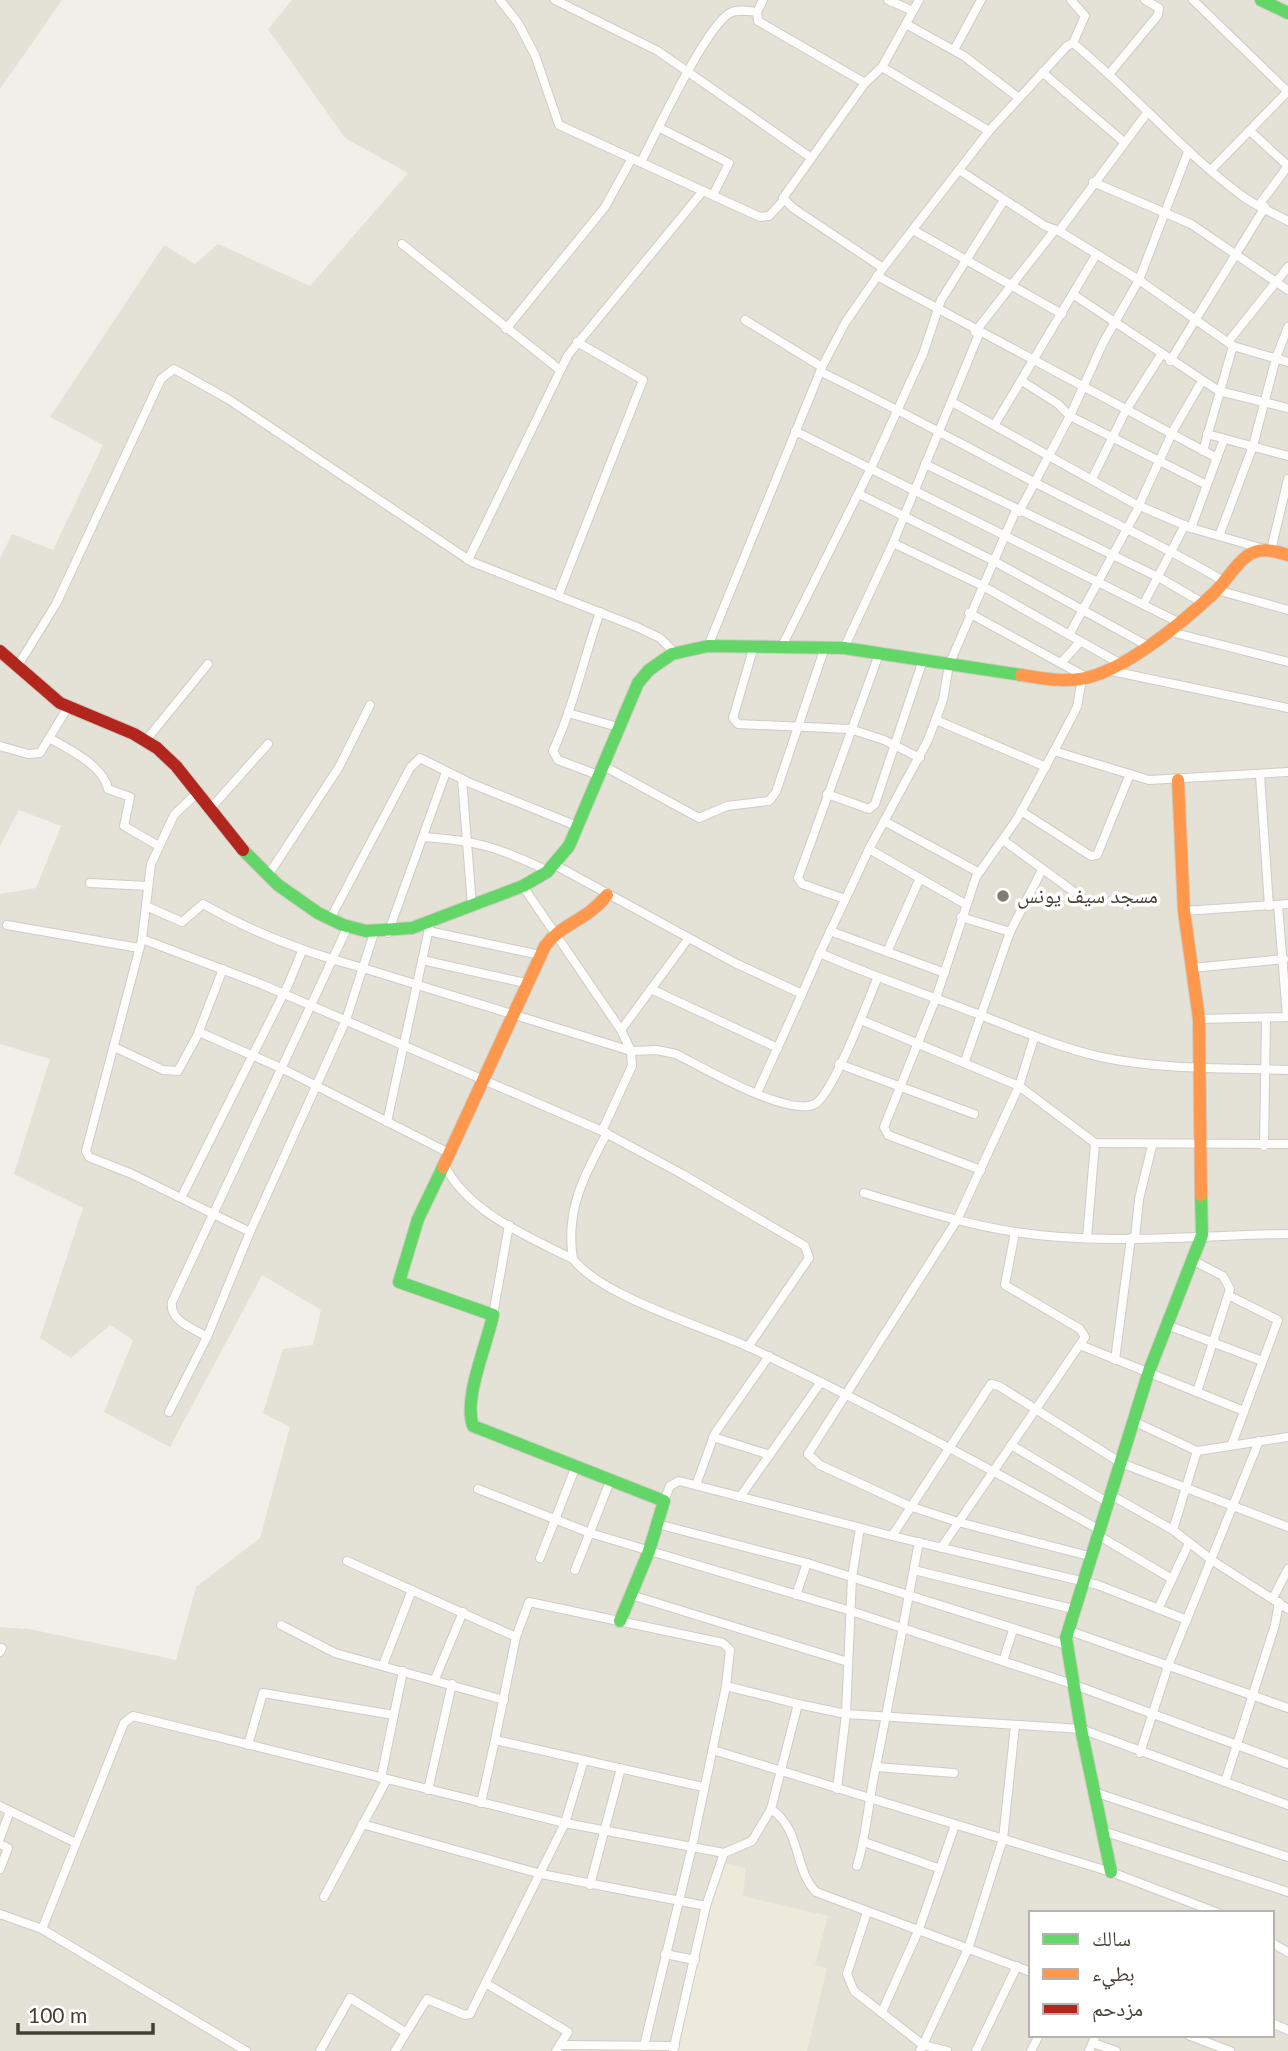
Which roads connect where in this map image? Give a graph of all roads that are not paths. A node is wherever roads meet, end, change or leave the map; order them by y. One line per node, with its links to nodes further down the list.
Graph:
1 (500, 0): 31 (street)
2 (555, 0): 18 (street)
3 (763, 0): 12 (street)
4 (888, 0): 11 (street)
5 (919, 0): 11 (street)
6 (981, 0): 16 (street)
7 (1071, 0): 15 (street)
8 (1146, 0): 20 (street)
9 (1193, 0): 22 (street)
10 (1261, 0): 13 (street)
11 (913, 11): 14 (street)
12 (757, 12): 18 (street); 21 (street)
13 (1288, 13)
14 (906, 24): 16 (street); 17 (street)
15 (1073, 43): 19 (street); 20 (street)
16 (954, 50): 23 (street)
17 (882, 67): 21 (street); 26 (street)
18 (690, 72): 25 (street); 30 (street)
19 (1042, 72): 23 (street); 28 (street)
20 (1110, 73): 24 (street)
21 (865, 83): 30 (street)
22 (1288, 92): 27 (street)
23 (1018, 98): 26 (street)
24 (1147, 114): 28 (street); 29 (street)
25 (660, 128): 32 (street); 37 (street)
26 (989, 131): 33 (street)
27 (1250, 131): 34 (street); 40 (street)
28 (1124, 142): 35 (street)
29 (1188, 152): 34 (street); 41 (street)
30 (810, 157): 38 (street)
31 (632, 158): 32 (street); 63 (street)
32 (641, 162): 36 (street)
33 (959, 170): 39 (street); 43 (street)
34 (1211, 170): 40 (street)
35 (1093, 182): 41 (street); 44 (street)
36 (703, 191): 37 (street); 65 (street)
37 (713, 195): 38 (street)
38 (784, 200): 50 (street)
39 (1004, 200): 44 (street); 48 (street)
40 (1262, 206): 42 (street); 46 (street)
41 (1165, 211): 46 (street); 52 (street)
42 (1288, 220)
43 (913, 230): 48 (street); 50 (street)
44 (1056, 231): 47 (street); 54 (street)
45 (402, 244): 63 (street)
46 (1237, 254): 53 (street); 59 (street)
47 (1096, 255): 52 (street); 56 (street)
48 (964, 262): 54 (street); 57 (street)
49 (1288, 267): 53 (street)
50 (883, 268): 51 (street)
51 (877, 276): 57 (street); 73 (street)
52 (1139, 280): 59 (street); 61 (street)
53 (1277, 282): 55 (street); 66 (street)
54 (1010, 286): 58 (street); 64 (street)
55 (1288, 290)
56 (1073, 295): 58 (street); 61 (street)
57 (937, 310): 64 (street); 81 (street)
58 (1062, 314): 69 (street)
59 (1195, 318): 66 (street); 70 (street)
60 (745, 320): 73 (street)
61 (1114, 321): 67 (street); 76 (street)
62 (1288, 327): 68 (street)
63 (506, 329): 72 (street)
64 (977, 332): 69 (street); 78 (street)
65 (577, 342): 72 (street); 123 (street)
66 (1230, 344): 68 (street); 77 (street)
67 (1161, 355): 70 (street); 82 (street)
68 (1276, 358): 71 (street); 79 (street)
69 (1034, 359): 74 (street); 76 (street)
70 (1170, 361): 75 (street)
71 (1288, 362)
72 (560, 370): 117 (street)
73 (822, 370): 81 (street); 86 (street)
74 (1022, 381): 83 (street); 84 (street)
75 (1202, 381): 77 (street); 88 (street)
76 (1082, 386): 82 (street); 83 (street)
77 (1219, 391): 79 (street); 87 (street)
78 (952, 402): 84 (street); 85 (street)
79 (1264, 402): 80 (street); 91 (street)
80 (1288, 408)
81 (898, 409): 85 (street); 98 (street)
82 (1126, 410): 88 (street); 89 (street)
83 (1070, 416): 89 (street); 93 (street)
84 (995, 424): 93 (street)
85 (939, 430): 97 (street); 101 (street)
86 (795, 431): 98 (street); 134 (street)
87 (1207, 434): 90 (street); 92 (street)
88 (1172, 435): 92 (street); 96 (street)
89 (1111, 437): 96 (street); 99 (street)
90 (1224, 439): 91 (street); 95 (street)
91 (1253, 446): 94 (street); 111 (street)
92 (1203, 451): 95 (street)
93 (1049, 455): 99 (street); 101 (street)
94 (1288, 456)
95 (1217, 458): 102 (street)
96 (1160, 461): 102 (street); 105 (street)
97 (925, 464): 103 (street); 106 (street)
98 (871, 468): 103 (street); 104 (street)
99 (1092, 479): 105 (street)
100 (1288, 479): 113 (street)
101 (1034, 482): 106 (street); 108 (street)
102 (1207, 485): 109 (street)
103 (914, 489): 107 (street); 110 (street)
104 (859, 494): 107 (street); 136 (street)
105 (1140, 505): 108 (street); 109 (street)
106 (1017, 511): 110 (street); 116 (street)
107 (903, 516): 112 (street); 118 (street)
108 (1126, 526): 114 (street); 116 (street)
109 (1188, 527): 111 (street); 114 (street)
110 (1004, 536): 118 (street); 120 (street)
111 (1219, 536): 113 (street)
112 (893, 543): 121 (street); 139 (street)
113 (1269, 550): 115 (street); 122 (street)
114 (1174, 551): 119 (street); 122 (street)
115 (1288, 555)
116 (1112, 557): 119 (street); 120 (street)
117 (468, 560): 123 (street); 149 (street)
118 (992, 560): 121 (street); 126 (street)
119 (1160, 578): 124 (street); 125 (street)
120 (1099, 581): 124 (street); 126 (street)
121 (981, 585): 129 (street); 132 (street)
122 (1221, 586): 125 (street); 127 (street)
123 (558, 596): 128 (street)
124 (1144, 603): 130 (street)
125 (1203, 603): 130 (street)
126 (1082, 610): 132 (street); 137 (street)
127 (1288, 610)
128 (600, 612): 142 (street); 155 (street)
129 (969, 613): 144 (street); 148 (street)
130 (1182, 624): 131 (street)
131 (1171, 632): 137 (street); 146 (street)
132 (1069, 635): 133 (street)
133 (1080, 642): 144 (street); 145 (street)
134 (708, 646): 135 (street); 142 (street)
135 (754, 646): 136 (street); 157 (street)
136 (782, 646): 138 (street)
137 (1148, 646): 145 (street)
138 (825, 647): 139 (street); 157 (street)
139 (844, 648): 141 (street)
140 (0, 651): 149 (street)
141 (879, 653): 143 (street); 159 (street)
142 (672, 654): 158 (street)
143 (923, 660): 148 (street); 164 (street)
144 (1061, 663): 151 (street)
145 (1119, 663): 150 (street)
146 (1288, 663)
147 (208, 664): 160 (street)
148 (949, 665): 151 (street); 156 (street)
149 (18, 667): 153 (street)
150 (1107, 670): 151 (street); 154 (street)
151 (1084, 678): 165 (street)
152 (370, 705): 189 (street)
153 (68, 707): 160 (street); 161 (street)
154 (1288, 708)
155 (568, 713): 158 (street); 168 (street)
156 (936, 720): 166 (street); 167 (street)
157 (798, 725): 159 (street); 168 (street)
158 (618, 727): 168 (street)
159 (850, 729): 164 (street); 176 (street)
160 (147, 738): 175 (street)
161 (51, 739): 163 (street); 184 (street)
162 (268, 744): 177 (street)
163 (0, 746)
164 (895, 746): 166 (street); 176 (street)
165 (1054, 751): 167 (street); 171 (street)
166 (920, 758): 179 (street)
167 (1045, 767): 178 (street)
168 (600, 770): 180 (street)
169 (446, 772): 173 (street); 181 (street); 204 (street)
170 (1288, 772): 172 (street)
171 (1130, 774): 174 (street); 178 (street)
172 (1260, 775): 174 (street); 199 (street)
173 (462, 779): 180 (street); 182 (street)
174 (1178, 780): 202 (street)
175 (197, 793): 177 (street); 184 (street)
176 (827, 794): 195 (street)
177 (210, 809): 189 (street)
178 (1021, 811): 183 (street)
179 (884, 821): 185 (street); 188 (street)
180 (577, 827): 186 (street)
181 (423, 837): 182 (street); 210 (street)
182 (465, 839): 186 (street); 201 (street)
183 (1003, 840): 187 (street); 188 (street)
184 (157, 845): 192 (street)
185 (869, 849): 190 (street); 195 (street)
186 (552, 868): 193 (street); 194 (street)
187 (1042, 870): 196 (street); 209 (street)
188 (978, 872): 197 (street)
189 (269, 874): 204 (street)
190 (920, 878): 197 (street); 216 (street)
191 (90, 883): 192 (street)
192 (148, 886): 200 (street)
193 (522, 886): 201 (street); 211 (street)
194 (607, 895): 211 (street); 212 (street)
195 (845, 899): 208 (street)
196 (1085, 900)
197 (965, 904): 203 (street)
198 (1288, 904): 199 (street)
199 (1273, 905): 202 (street); 218 (street)
200 (146, 906): 213 (street); 214 (street)
201 (472, 906): 207 (street)
202 (1184, 911): 222 (street)
203 (961, 917): 209 (street); 224 (street)
204 (330, 919): 206 (street)
205 (7, 925): 213 (street)
206 (348, 926): 210 (street); 219 (street)
207 (429, 928): 210 (street); 217 (street); 220 (street)
208 (830, 931): 215 (street); 216 (street)
209 (1010, 932): 234 (street)
210 (381, 933): 221 (street)
211 (554, 934): 217 (street); 240 (street)
212 (688, 939): 228 (street); 230 (street)
213 (140, 944): 223 (street); 245 (street)
214 (302, 951): 219 (street); 229 (street)
215 (821, 953): 225 (street); 230 (street)
216 (887, 953): 224 (street)
217 (540, 955): 226 (street)
218 (1285, 955): 222 (street); 235 (street)
219 (332, 960): 221 (street); 232 (street)
220 (422, 960): 226 (street); 227 (street)
221 (363, 968): 227 (street); 238 (street)
222 (1192, 968): 236 (street)
223 (223, 969): 229 (street); 241 (street)
224 (945, 973): 231 (street)
225 (877, 979): 231 (street); 239 (street)
226 (530, 984): 233 (street)
227 (417, 986): 233 (street); 244 (street)
228 (651, 989): 240 (street); 246 (street)
229 (283, 994): 232 (street); 248 (street)
230 (802, 994): 246 (street)
231 (936, 998): 234 (street); 243 (street)
232 (313, 1006): 238 (street); 252 (street)
233 (516, 1015): 247 (street); 255 (street)
234 (982, 1016): 242 (street); 249 (street)
235 (1288, 1017): 237 (street)
236 (1199, 1019): 237 (street); 251 (street)
237 (1266, 1019): 253 (street)
238 (346, 1020): 244 (street); 256 (street)
239 (860, 1020): 243 (street); 250 (street)
240 (621, 1030): 247 (street)
241 (199, 1032): 245 (street); 248 (street)
242 (1034, 1038): 251 (street); 258 (street)
243 (919, 1043): 249 (street); 257 (street)
244 (404, 1047): 255 (street); 261 (street)
245 (114, 1048): 271 (street)
246 (778, 1048): 259 (street)
247 (631, 1051): 259 (street); 262 (street)
248 (252, 1055): 252 (street); 271 (street)
249 (965, 1061): 258 (street)
250 (839, 1064): 257 (street); 259 (street)
251 (1198, 1067): 253 (street); 266 (street)
252 (283, 1069): 256 (street); 272 (street)
253 (1264, 1069): 254 (street); 267 (street)
254 (1288, 1070)
255 (484, 1082): 262 (street); 268 (street)
256 (318, 1086): 261 (street); 275 (street)
257 (900, 1086): 260 (street); 269 (street)
258 (1019, 1086): 263 (street); 269 (street)
259 (757, 1093)
260 (974, 1114)
261 (387, 1122): 268 (street)
262 (604, 1132): 281 (street); 291 (street)
263 (1095, 1143): 265 (street); 279 (street)
264 (1288, 1144): 267 (street)
265 (1152, 1146): 266 (street); 280 (street)
266 (1203, 1146): 267 (street); 278 (street)
267 (1264, 1146)
268 (447, 1158): 274 (street); 284 (street)
269 (981, 1170): 273 (street)
270 (864, 1193): 273 (street)
271 (181, 1198): 272 (street)
272 (215, 1214): 275 (street); 288 (street)
273 (957, 1220): 276 (street); 298 (street)
274 (509, 1225): 281 (street); 284 (street)
275 (250, 1232): 288 (street)
276 (1015, 1232): 279 (street); 290 (street)
277 (1288, 1234): 278 (street)
278 (1202, 1235): 280 (street); 282 (street)
279 (1087, 1238): 280 (street)
280 (1133, 1238): 293 (street)
281 (573, 1259): 291 (street)
282 (1192, 1260): 283 (street); 287 (street)
283 (1230, 1296): 285 (street); 289 (street)
284 (493, 1315): 312 (street)
285 (1278, 1320): 286 (street); 294 (street)
286 (1288, 1320)
287 (1167, 1325): 289 (street); 295 (street)
288 (207, 1336): 301 (street)
289 (1212, 1343): 294 (street); 297 (street)
290 (1080, 1345): 293 (street); 299 (street)
291 (748, 1346): 292 (street)
292 (769, 1356): 296 (street); 303 (street)
293 (1115, 1360): 295 (street)
294 (1262, 1361): 300 (street)
295 (1149, 1371): 297 (street); 302 (street)
296 (821, 1382): 298 (street); 310 (street)
297 (1197, 1392): 300 (street)
298 (846, 1394): 308 (street); 321 (street)
299 (1037, 1410): 307 (street); 308 (street); 311 (street)
300 (1244, 1411): 306 (street)
301 (169, 1412)
302 (1133, 1421): 309 (street); 311 (street)
303 (713, 1437): 310 (street); 315 (street)
304 (1288, 1437): 305 (street)
305 (1259, 1441): 306 (street); 322 (street)
306 (1231, 1444): 309 (street)
307 (1012, 1445): 313 (street); 319 (street)
308 (951, 1448): 313 (street); 321 (street)
309 (1197, 1451): 317 (street)
310 (769, 1455): 318 (street)
311 (1121, 1464): 317 (street); 319 (street)
312 (576, 1466): 314 (street); 323 (street)
313 (993, 1470): 324 (street); 329 (street)
314 (611, 1479): 320 (street); 330 (street)
315 (696, 1485): 318 (street); 320 (street)
316 (478, 1489): 323 (street)
317 (1188, 1490): 322 (street); 328 (street)
318 (740, 1497): 326 (street)
319 (1108, 1498): 328 (street); 329 (street)
320 (664, 1501): 325 (street)
321 (909, 1506): 324 (street); 331 (street)
322 (1233, 1509): 327 (street); 339 (street)
323 (555, 1519): 330 (street); 337 (street)
324 (958, 1522): 334 (street); 336 (street)
325 (657, 1524): 335 (street); 340 (street)
326 (860, 1528): 331 (street); 344 (street)
327 (1288, 1528)
328 (1173, 1530): 333 (street)
329 (1097, 1531): 336 (street); 345 (street)
330 (590, 1533): 335 (street); 342 (street)
331 (892, 1536): 332 (street)
332 (919, 1542): 334 (street); 343 (street)
333 (1189, 1543): 339 (street); 345 (street)
334 (941, 1548): 346 (street)
335 (649, 1552): 348 (street); 349 (street)
336 (1088, 1556): 346 (street)
337 (540, 1558)
338 (347, 1561): 347 (street)
339 (1213, 1561): 351 (street); 358 (street)
340 (807, 1563): 344 (street); 349 (street)
341 (1288, 1569): 351 (street)
342 (575, 1570)
343 (914, 1570): 350 (street); 352 (street)
344 (852, 1577): 350 (street); 355 (street)
345 (1172, 1579): 353 (street)
346 (1080, 1583): 352 (street); 353 (street)
347 (412, 1590): 356 (street); 367 (street)
348 (631, 1595): 357 (street); 366 (street)
349 (796, 1595): 355 (street)
350 (909, 1595): 360 (street); 361 (street)
351 (1276, 1600): 354 (street); 374 (street)
352 (1073, 1609): 362 (street)
353 (1158, 1609): 358 (street)
354 (1288, 1609)
355 (851, 1611): 360 (street); 366 (street)
356 (463, 1612): 363 (street); 370 (street)
357 (620, 1620): 363 (street); 373 (street)
358 (1187, 1620): 368 (street)
359 (281, 1625): 367 (street)
360 (902, 1628): 365 (street); 382 (street)
361 (1013, 1630): 364 (street); 365 (street)
362 (1067, 1630): 364 (street); 368 (street)
363 (516, 1637): 376 (street)
364 (1066, 1645): 372 (street)
365 (1003, 1661): 372 (street)
366 (848, 1662): 379 (street)
367 (383, 1665): 369 (street)
368 (1168, 1666): 374 (street); 381 (street)
369 (403, 1671): 370 (street); 380 (street)
370 (435, 1679): 371 (street)
371 (452, 1684): 376 (street); 400 (street)
372 (1072, 1684): 381 (street); 384 (street)
373 (726, 1686): 377 (street); 388 (street)
374 (1251, 1696): 378 (street); 386 (street)
375 (1288, 1698): 378 (street)
376 (503, 1700): 385 (street)
377 (798, 1704): 379 (street); 394 (street)
378 (1287, 1708)
379 (846, 1714): 382 (street); 399 (street)
380 (394, 1715): 387 (street); 396 (street)
381 (1151, 1716): 386 (street); 389 (street)
382 (888, 1717): 383 (street); 392 (street)
383 (1015, 1726): 384 (street); 414 (street)
384 (1081, 1729): 389 (street); 401 (street)
385 (495, 1740): 390 (street); 403 (street)
386 (1237, 1744): 391 (street); 397 (street)
387 (248, 1745): 396 (street); 416 (street)
388 (713, 1750): 394 (street); 398 (street)
389 (1140, 1753): 397 (street)
390 (584, 1760): 393 (street); 408 (street)
391 (1288, 1764)
392 (876, 1767): 395 (street); 402 (street)
393 (621, 1768): 398 (street); 411 (street)
394 (782, 1771): 399 (street); 406 (street)
395 (954, 1773)
396 (384, 1778): 400 (street); 409 (street)
397 (1225, 1782): 404 (street)
398 (703, 1787): 418 (street)
399 (837, 1789): 402 (street)
400 (428, 1790): 403 (street)
401 (1094, 1792): 412 (street); 420 (street)
402 (870, 1798): 410 (street); 415 (street)
403 (481, 1803): 408 (street)
404 (1288, 1805)
405 (0, 1806): 407 (street)
406 (771, 1809): 419 (street); 432 (street)
407 (10, 1811): 413 (street); 416 (street)
408 (565, 1823): 411 (street); 425 (street)
409 (362, 1824): 425 (street); 428 (street)
410 (955, 1825): 414 (street); 422 (street)
411 (606, 1831): 418 (street); 426 (street)
412 (1102, 1831): 424 (street); 427 (street)
413 (0, 1838)
414 (1003, 1839): 424 (street); 436 (street)
415 (864, 1842): 421 (street); 422 (street)
416 (76, 1843): 434 (street)
417 (0, 1844): 423 (street)
418 (692, 1847): 419 (street); 429 (street)
419 (724, 1853): 430 (street)
420 (1288, 1857)
421 (857, 1866)
422 (938, 1868): 435 (street)
423 (0, 1869)
424 (1111, 1872): 431 (street)
425 (541, 1874): 426 (street); 441 (street)
426 (590, 1885): 429 (street)
427 (1288, 1892)
428 (324, 1898)
429 (677, 1902): 430 (street); 437 (street)
430 (706, 1906): 438 (street)
431 (1199, 1908)
432 (867, 1912): 435 (street); 442 (street)
433 (0, 1914): 434 (street)
434 (42, 1929): 450 (street)
435 (919, 1929): 436 (street); 442 (street)
436 (968, 1950): 439 (street); 448 (street)
437 (665, 1954): 438 (street); 446 (street)
438 (695, 1960): 449 (street)
439 (1017, 1966): 440 (street); 454 (street)
440 (1029, 1971)
441 (487, 1984): 443 (street); 447 (street)
442 (882, 2012): 448 (street)
443 (405, 2032): 451 (street); 452 (street)
444 (1193, 2037): 456 (street)
445 (1093, 2043): 455 (street)
446 (644, 2046): 447 (street); 449 (street)
447 (558, 2048)
448 (922, 2048): 453 (street)
449 (674, 2049)
450 (246, 2051)
451 (320, 2051)
452 (395, 2051)
453 (947, 2051)
454 (976, 2051)
455 (1116, 2051)
456 (1230, 2051)

